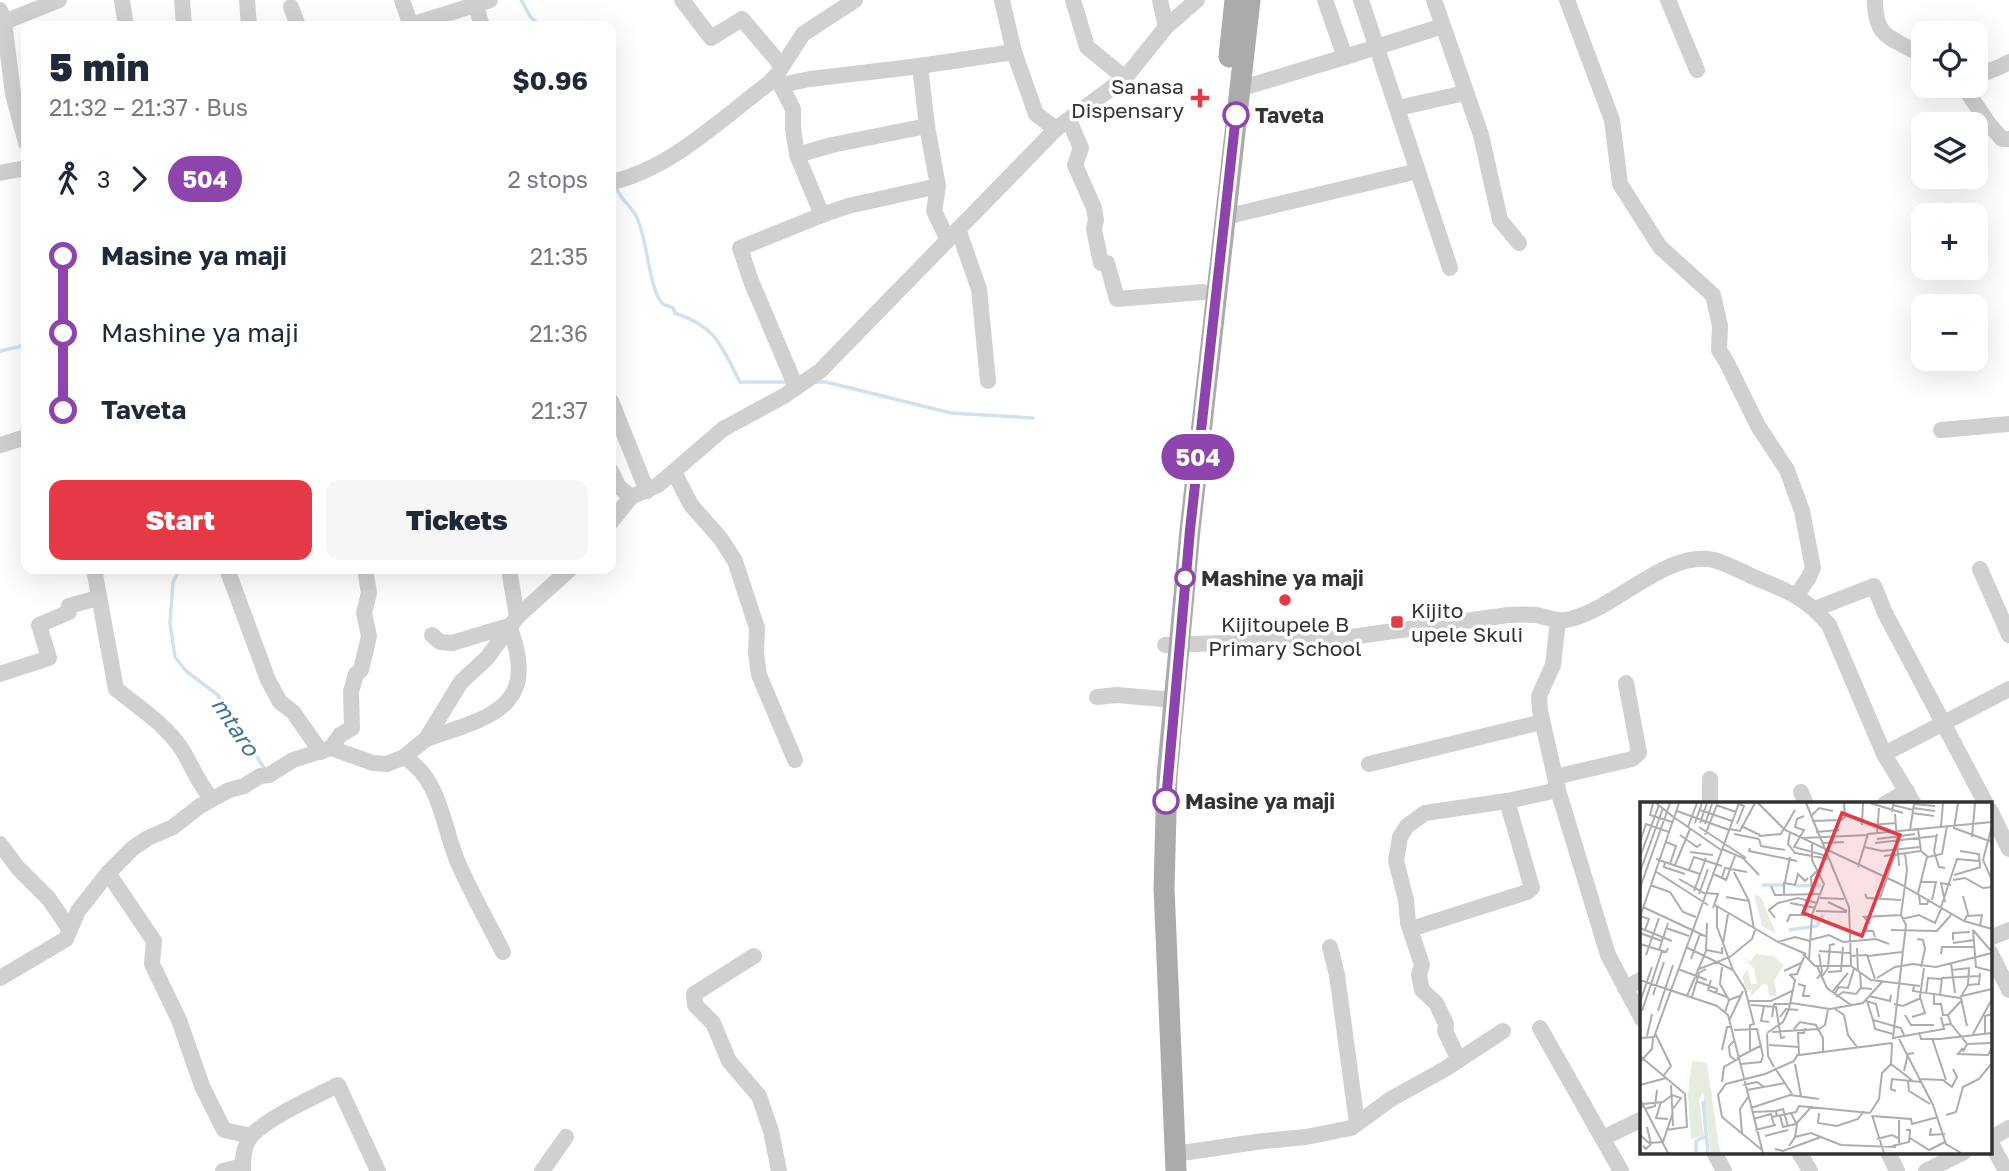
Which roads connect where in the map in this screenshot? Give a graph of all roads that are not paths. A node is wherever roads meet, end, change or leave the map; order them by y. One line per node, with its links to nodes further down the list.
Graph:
1 (59, 0): 22 (street)
2 (122, 0): 23 (street)
3 (181, 0): 24 (street)
4 (247, 0): 25 (street)
5 (402, 0): 27 (street)
6 (682, 0): 40 (street)
7 (855, 0): 40 (street)
8 (1002, 0): 34 (street)
9 (1073, 0): 41 (street)
10 (1160, 0): 31 (street)
11 (1197, 0): 31 (street)
12 (1235, 0): 61 (main road)
13 (1250, 0): 42 (main road)
14 (1325, 0): 35 (street)
15 (1361, 0): 32 (street)
16 (1434, 0): 30 (street)
17 (1567, 0): 80 (street)
18 (1668, 0): 38 (street)
19 (1875, 0): 33 (street)
20 (480, 3): 28 (street); 29 (street)
21 (291, 7): 26 (street)
22 (2, 16): 46 (street)
23 (125, 21)
24 (183, 21)
25 (249, 21)
26 (296, 21)
27 (410, 21)
28 (424, 21)
29 (482, 21)
30 (1443, 26): 32 (street); 43 (street)
31 (1166, 27): 41 (street)
32 (1376, 48): 35 (street); 45 (street)
33 (1911, 49)
34 (1013, 52): 37 (street); 47 (street)
35 (1345, 57): 42 (street)
36 (2009, 62): 39 (street)
37 (915, 67): 40 (street); 48 (street)
38 (1697, 70)
39 (1988, 72)
40 (780, 76): 50 (street); 54 (street)
41 (1125, 78): 47 (street)
42 (1239, 89): 57 (main road)
43 (1465, 93): 45 (street); 59 (street)
44 (1971, 98): 49 (street)
45 (1398, 108): 52 (street)
46 (21, 124)
47 (1063, 125): 58 (street); 61 (street)
48 (927, 126): 50 (street); 55 (street)
49 (2009, 139)
50 (797, 155): 56 (street)
51 (21, 169): 53 (street)
52 (1418, 171): 57 (street); 60 (street)
53 (0, 173)
54 (616, 181)
55 (939, 186): 56 (street); 58 (street)
56 (822, 215): 63 (street)
57 (1225, 217): 87 (main road)
58 (953, 235): 62 (street); 63 (street)
59 (1519, 243)
60 (1450, 268)
61 (1203, 292): 87 (main road)
62 (988, 381)
63 (796, 387): 69 (street)
64 (616, 414): 71 (street)
65 (2009, 424): 66 (street)
66 (1941, 430)
67 (21, 439): 68 (street)
68 (0, 445)
69 (674, 472): 71 (street); 99 (street)
70 (616, 482): 72 (street)
71 (647, 491): 72 (street)
72 (631, 497): 73 (street)
73 (616, 516)
74 (1980, 569): 86 (street)
75 (95, 574): 81 (street)
76 (229, 574): 96 (street)
77 (366, 574): 96 (street)
78 (509, 574): 84 (street)
79 (565, 574): 84 (street)
80 (1797, 595): 82 (street); 83 (street)
81 (98, 598): 88 (street); 104 (street)
82 (1815, 609): 94 (street); 97 (street)
83 (1558, 620): 87 (street); 93 (street)
84 (513, 621): 85 (street); 95 (street); 95 (street)
85 (432, 635)
86 (2009, 635)
87 (1172, 644): 92 (main road); 141 (main road)
88 (0, 674)
89 (1626, 683): 102 (street)
90 (2009, 689): 94 (street)
91 (1097, 697): 92 (street)
92 (1163, 699): 141 (main road)
93 (1542, 722): 100 (street); 102 (street)
94 (1944, 722): 97 (street); 108 (street)
95 (426, 739): 98 (street)
96 (326, 750): 98 (street); 104 (street)
97 (1884, 754): 103 (street)
98 (404, 757): 118 (street)
99 (795, 760)
100 (1369, 764)
101 (1710, 779): 106 (street)
102 (1557, 784): 105 (street); 123 (street)
103 (1911, 797): 107 (street)
104 (212, 799): 112 (street)
105 (1507, 801): 113 (street); 113 (street)
106 (1710, 802)
107 (1889, 802)
108 (1985, 802)
109 (1992, 814): 111 (street)
110 (0, 844): 114 (street)
111 (2009, 849)
112 (108, 873): 114 (street); 132 (street)
113 (1411, 929): 128 (street)
114 (70, 930): 121 (street)
115 (2009, 930): 116 (street)
116 (1992, 937)
117 (1330, 947): 130 (street)
118 (503, 952)
119 (754, 956): 146 (street)
120 (1992, 956): 124 (street)
121 (0, 978)
122 (1640, 980): 123 (street)
123 (1625, 988): 125 (street)
124 (2009, 990)
125 (1640, 1015)
126 (1540, 1028): 134 (street)
127 (1503, 1031): 128 (street)
128 (1459, 1060): 130 (street)
129 (1640, 1120): 134 (street)
130 (1357, 1124): 141 (street)
131 (2009, 1128): 135 (street)
132 (251, 1136): 142 (street); 144 (street)
133 (566, 1137): 145 (street)
134 (1603, 1138): 147 (street)
135 (1992, 1139)
136 (1992, 1144): 152 (street)
137 (1715, 1154): 148 (street)
138 (1800, 1154): 149 (street)
139 (1889, 1154): 150 (street)
140 (1960, 1154): 151 (street)
141 (1171, 1165)
142 (243, 1168): 143 (street)
143 (223, 1171)
144 (378, 1171)
145 (542, 1171)
146 (779, 1171)
147 (1621, 1171)
148 (1724, 1171)
149 (1810, 1171)
150 (1897, 1171)
151 (1926, 1171)
152 (2006, 1171)

